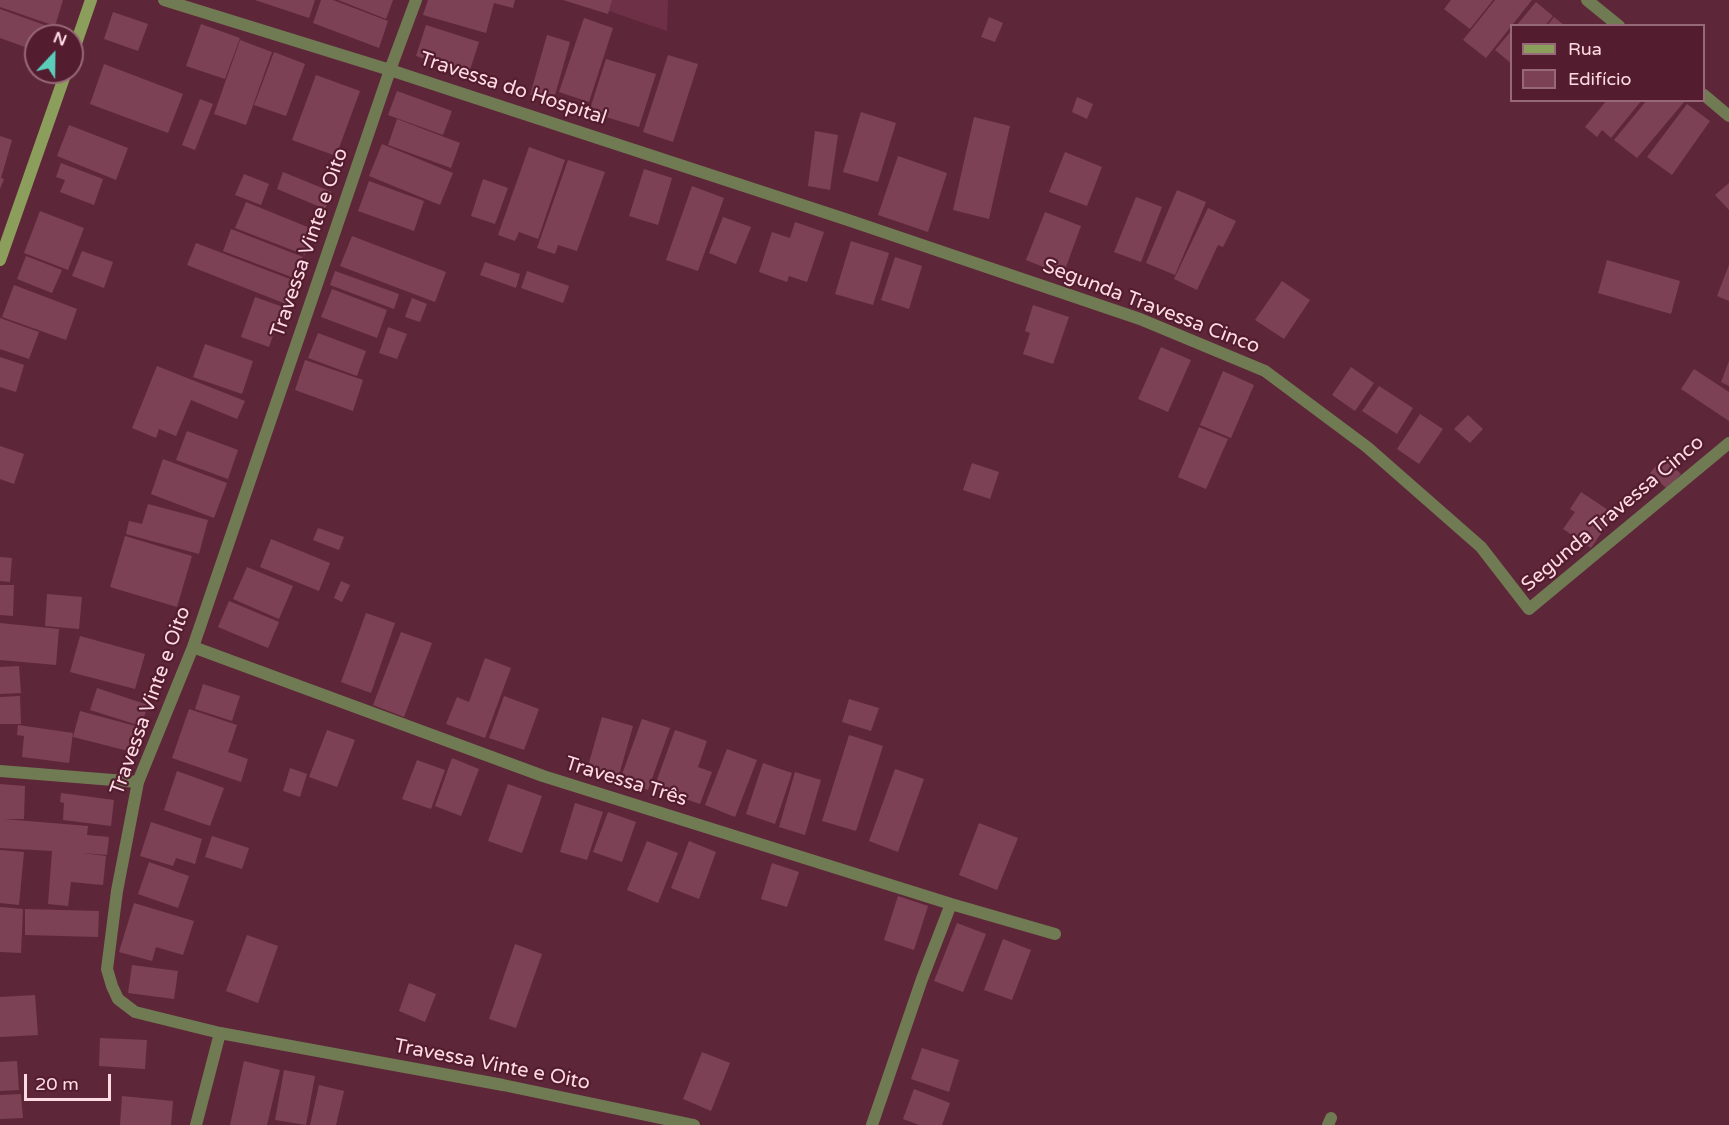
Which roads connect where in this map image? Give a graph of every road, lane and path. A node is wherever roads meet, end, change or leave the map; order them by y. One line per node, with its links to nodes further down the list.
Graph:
1 (91, 0): 5 (street)
2 (164, 0): 7 (street, Travessa do Hospital)
3 (416, 0): 7 (street, Travessa Vinte e Oito)
4 (1587, 0): 6 (street)
5 (83, 24)
6 (1616, 24)
7 (390, 70): 11 (street, Travessa do Hospital); 14 (street, Travessa Vinte e Oito)
8 (62, 84): 12 (street)
9 (1705, 96): 10 (street)
10 (1729, 117)
11 (848, 220): 13 (street, Segunda Travessa Cinco)
12 (0, 260)
13 (1729, 443)
14 (193, 646): 16 (street, Travessa Vinte e Oito); 17 (street, Travessa Três)
15 (0, 771): 16 (street)
16 (138, 782): 19 (street, Travessa Vinte e Oito)
17 (951, 904): 18 (street, Travessa Três); 22 (street)
18 (1055, 934)
19 (220, 1033): 20 (street); 21 (street, Travessa Vinte e Oito)
20 (196, 1125)
21 (694, 1125)
22 (872, 1125)

